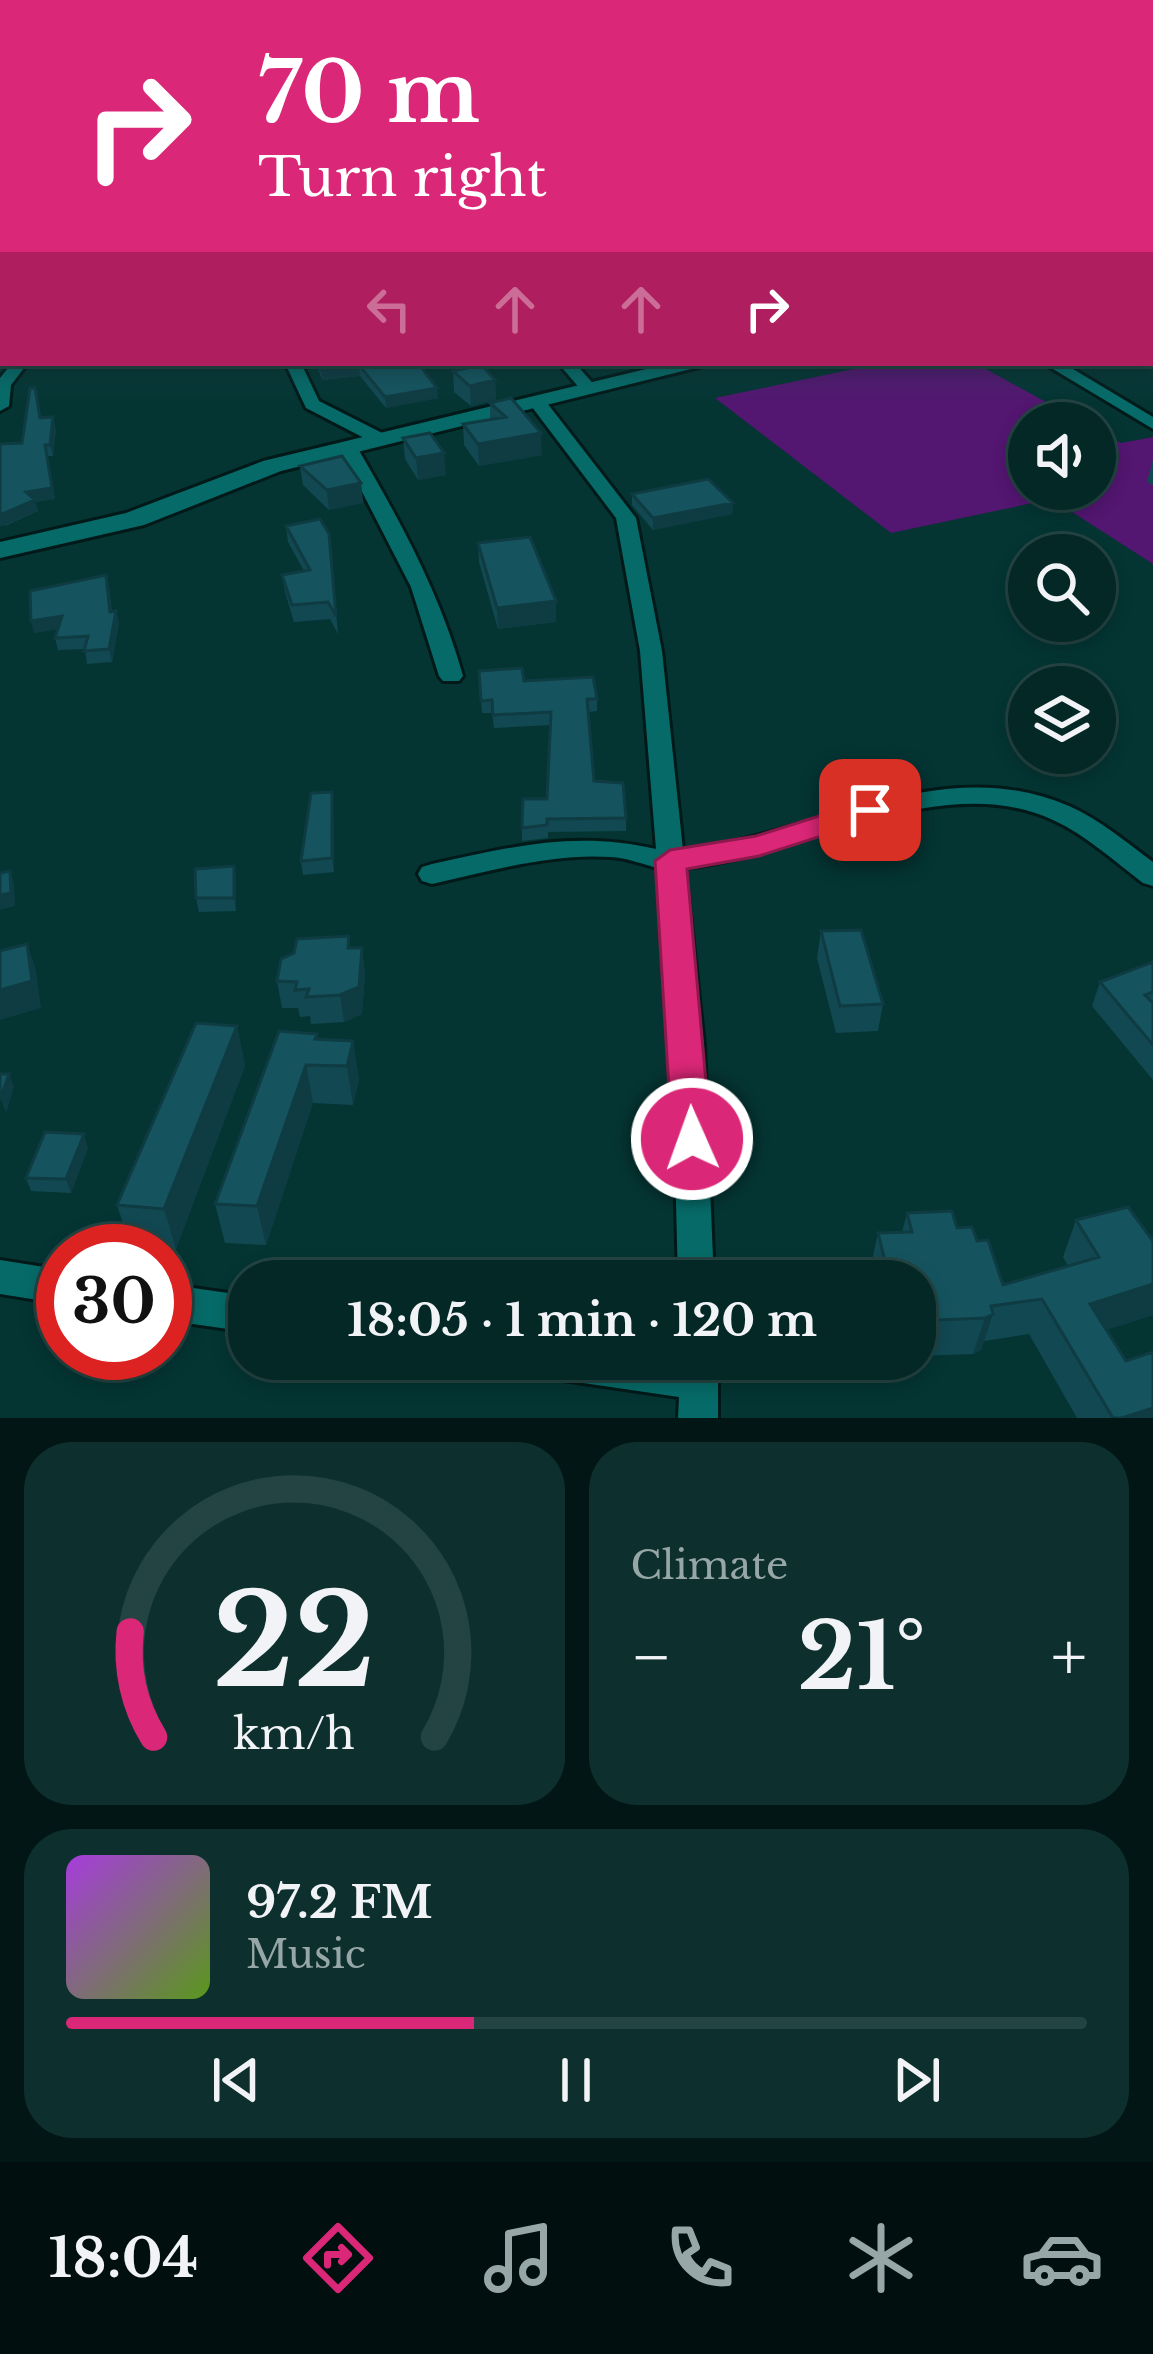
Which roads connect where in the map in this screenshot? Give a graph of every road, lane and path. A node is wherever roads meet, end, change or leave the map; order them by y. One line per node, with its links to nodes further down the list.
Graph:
1 (18, 366): 8 (street)
2 (294, 366): 10 (street)
3 (569, 366): 6 (street)
4 (689, 366): 6 (street)
5 (1056, 366): 9 (street)
6 (588, 386): 7 (street)
7 (538, 403): 10 (street); 14 (street)
8 (1, 404)
9 (1153, 424)
10 (380, 439): 11 (street)
11 (348, 447): 12 (street); 13 (street)
12 (0, 550)
13 (452, 676)
14 (670, 861): 15 (street); 16 (street); 17 (street)
15 (431, 874)
16 (1153, 876)
17 (695, 1260)
18 (0, 1277): 19 (street)
19 (36, 1283)
20 (192, 1306): 21 (street)
21 (228, 1311)
22 (666, 1380): 23 (street)
23 (699, 1386)

